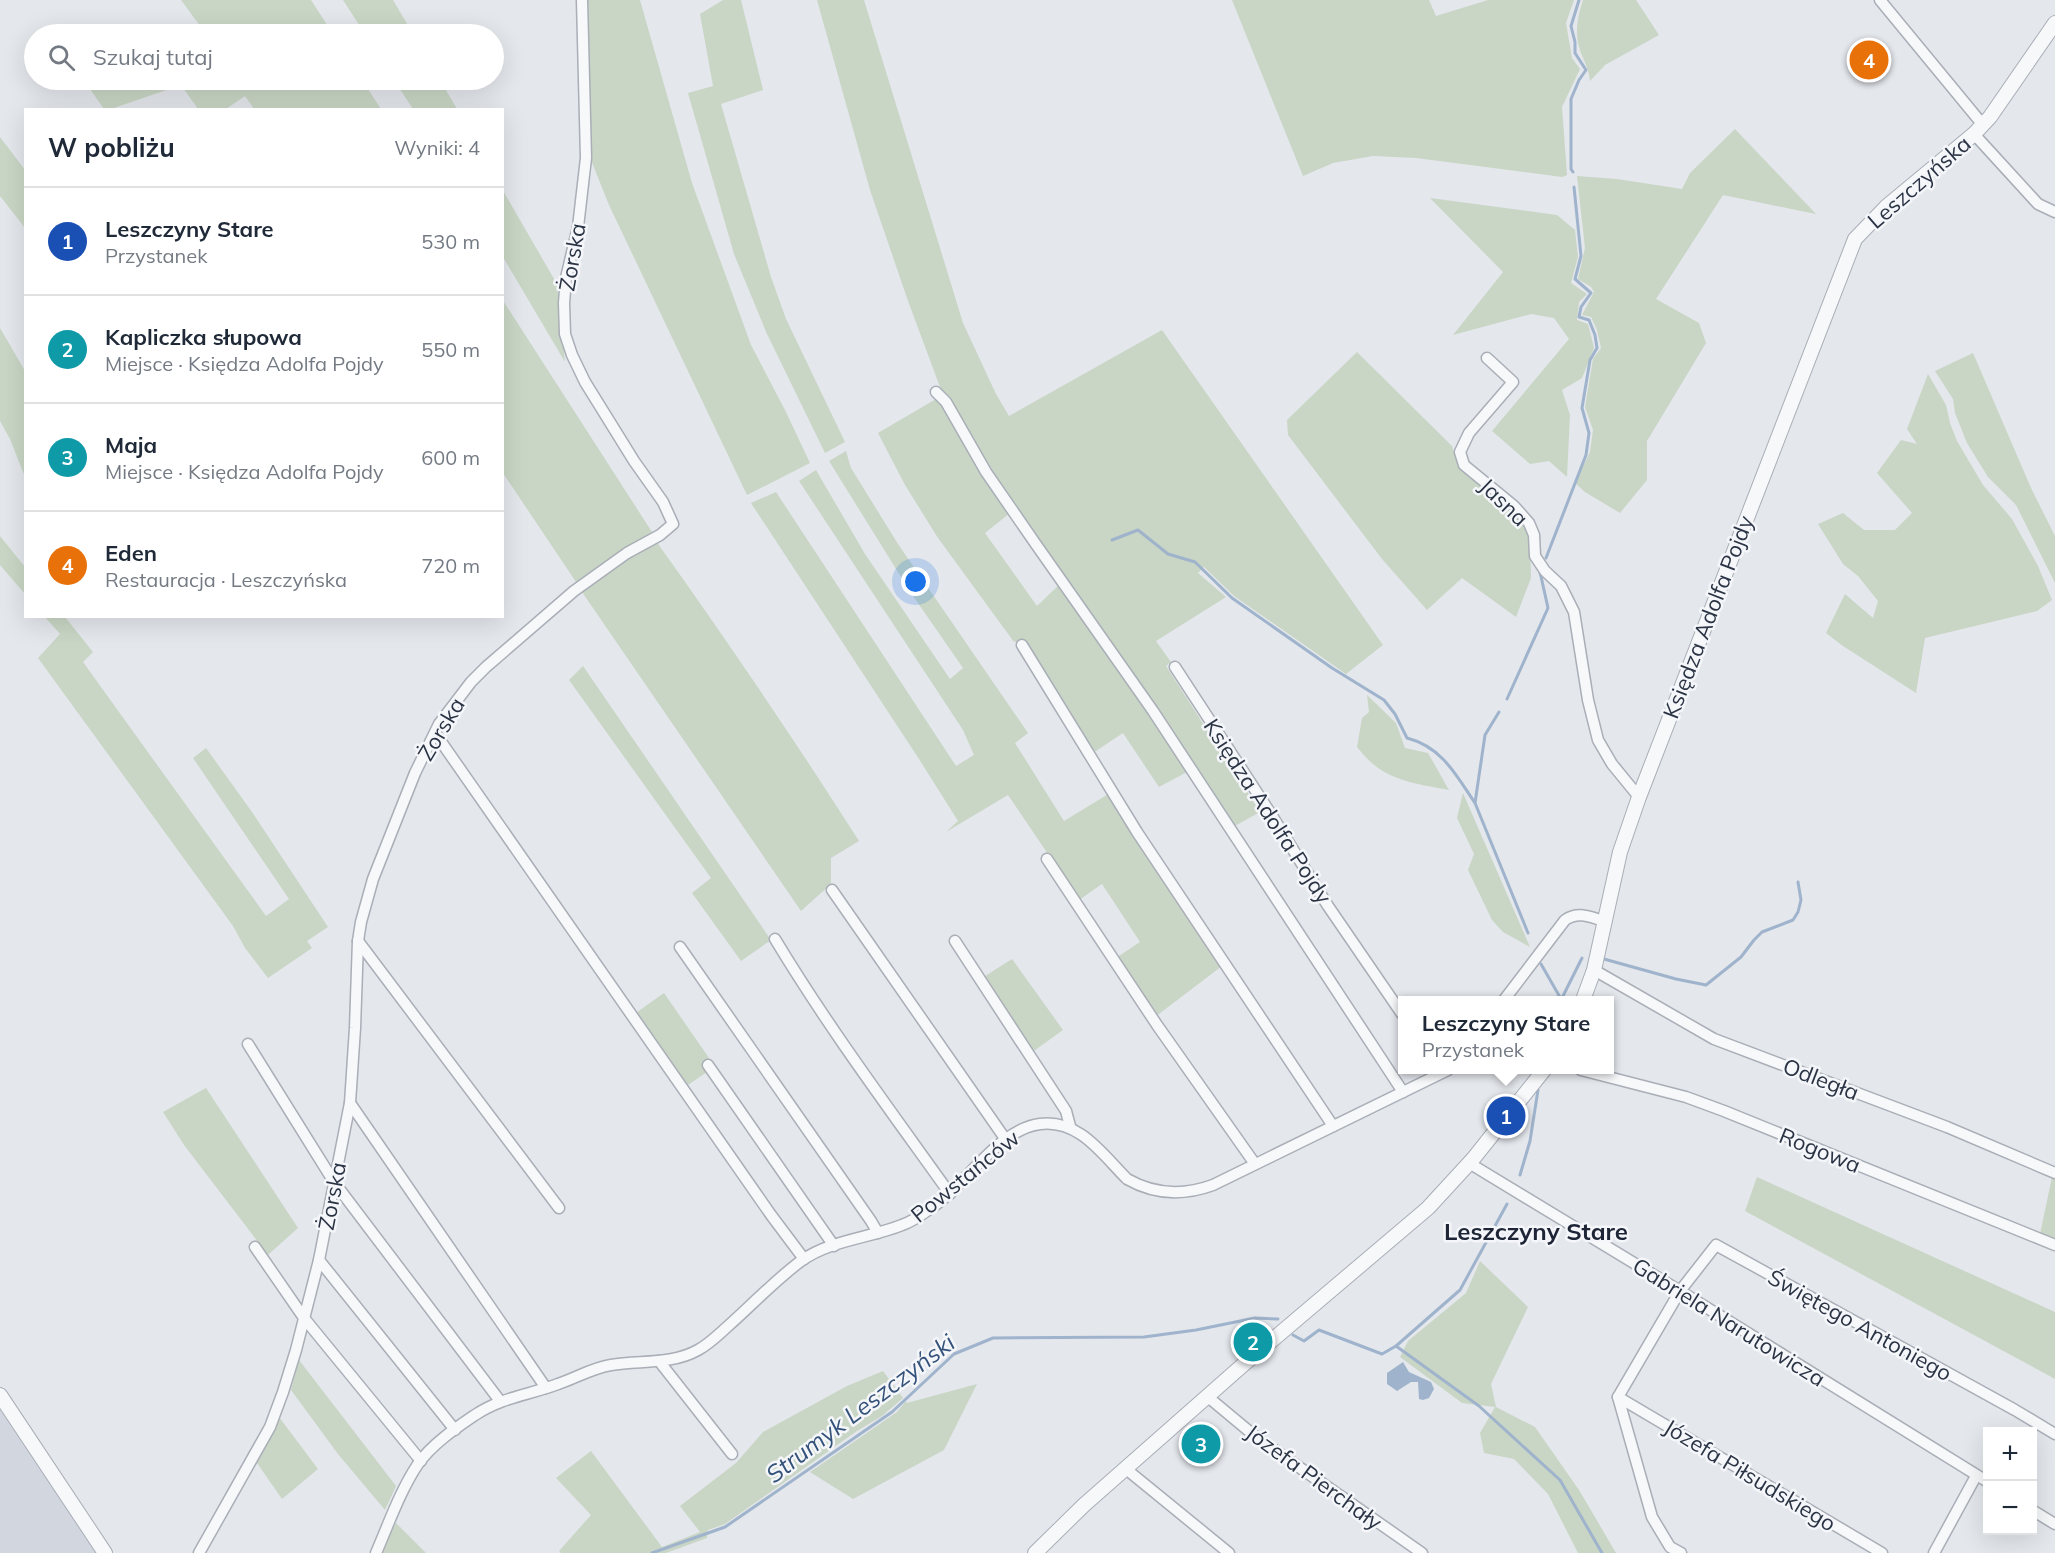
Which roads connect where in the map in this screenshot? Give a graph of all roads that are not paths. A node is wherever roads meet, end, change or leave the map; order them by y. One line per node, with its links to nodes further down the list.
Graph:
1 (582, 0): 11 (street, Żorska)
2 (1880, 0): 4 (street, Leszczyńska)
3 (2055, 23): 4 (street, Leszczyńska)
4 (1979, 129): 5 (street); 6 (street, Leszczyńska)
5 (2055, 212)
6 (1855, 239): 12 (street, Księdza Adolfa Pojdy)
7 (1487, 358): 12 (street, Jasna)
8 (936, 392): 29 (street)
9 (1022, 645): 32 (street)
10 (1175, 668): 23 (street, Księdza Adolfa Pojdy)
11 (435, 733): 17 (street, Żorska); 44 (street)
12 (1639, 797): 15 (street, Księdza Adolfa Pojdy)
13 (1047, 859): 35 (street)
14 (832, 890): 33 (street)
15 (1604, 921): 20 (street, Księdza Adolfa Pojdy); 21 (street)
16 (775, 939): 38 (street)
17 (358, 941): 30 (street, Żorska); 39 (street)
18 (956, 941): 31 (street)
19 (680, 947): 40 (street)
20 (1594, 970): 22 (street, Księdza Adolfa Pojdy); 36 (street, Odległa)
21 (1507, 996)
22 (1584, 996)
23 (1398, 1008)
24 (249, 1044): 37 (street)
25 (708, 1065): 42 (street)
26 (1437, 1074): 29 (street)
27 (1541, 1074): 34 (street)
28 (1597, 1074): 41 (street, Rogowa)
29 (1403, 1092): 32 (street)
30 (350, 1103): 37 (street, Żorska); 49 (street)
31 (1070, 1126): 33 (street, Powstańców); 35 (street)
32 (1333, 1126): 35 (street)
33 (1006, 1140): 38 (street, Powstańców)
34 (1469, 1163): 46 (street, Gabriela Narutowicza); 51 (street)
35 (1255, 1164)
36 (2055, 1173)
37 (334, 1182): 45 (street, Żorska); 53 (street)
38 (950, 1194): 40 (street, Powstańców)
39 (559, 1208)
40 (878, 1233): 42 (street, Powstańców)
41 (2055, 1245)
42 (834, 1246): 44 (street, Powstańców)
43 (255, 1247): 47 (street)
44 (804, 1259): 48 (street, Powstańców)
45 (320, 1260): 47 (street, Żorska); 54 (street)
46 (1680, 1291): 52 (street); 55 (street, Świętego Antoniego); 59 (street, Gabriela Narutowicza)
47 (304, 1318): 57 (street); 64 (street, Żorska)
48 (659, 1361): 49 (street, Powstańców); 56 (street)
49 (546, 1388): 53 (street, Powstańców)
50 (0, 1395): 63 (street)
51 (1208, 1397): 58 (street); 68 (street, Józefa Pierchały)
52 (1618, 1397): 69 (street); 70 (street, Józefa Piłsudskiego)
53 (500, 1401): 54 (street, Powstańców)
54 (455, 1430): 57 (street, Powstańców)
55 (2055, 1434)
56 (732, 1454)
57 (421, 1461): 65 (street, Powstańców)
58 (1126, 1469): 66 (street); 67 (street)
59 (1976, 1476): 60 (street, Gabriela Narutowicza); 71 (street)
60 (1986, 1481)
61 (2037, 1513): 62 (street)
62 (2055, 1524)
63 (105, 1553)
64 (199, 1553)
65 (376, 1553)
66 (1035, 1553)
67 (1229, 1553)
68 (1422, 1553)
69 (1681, 1553)
70 (1882, 1553)
71 (1934, 1553)

